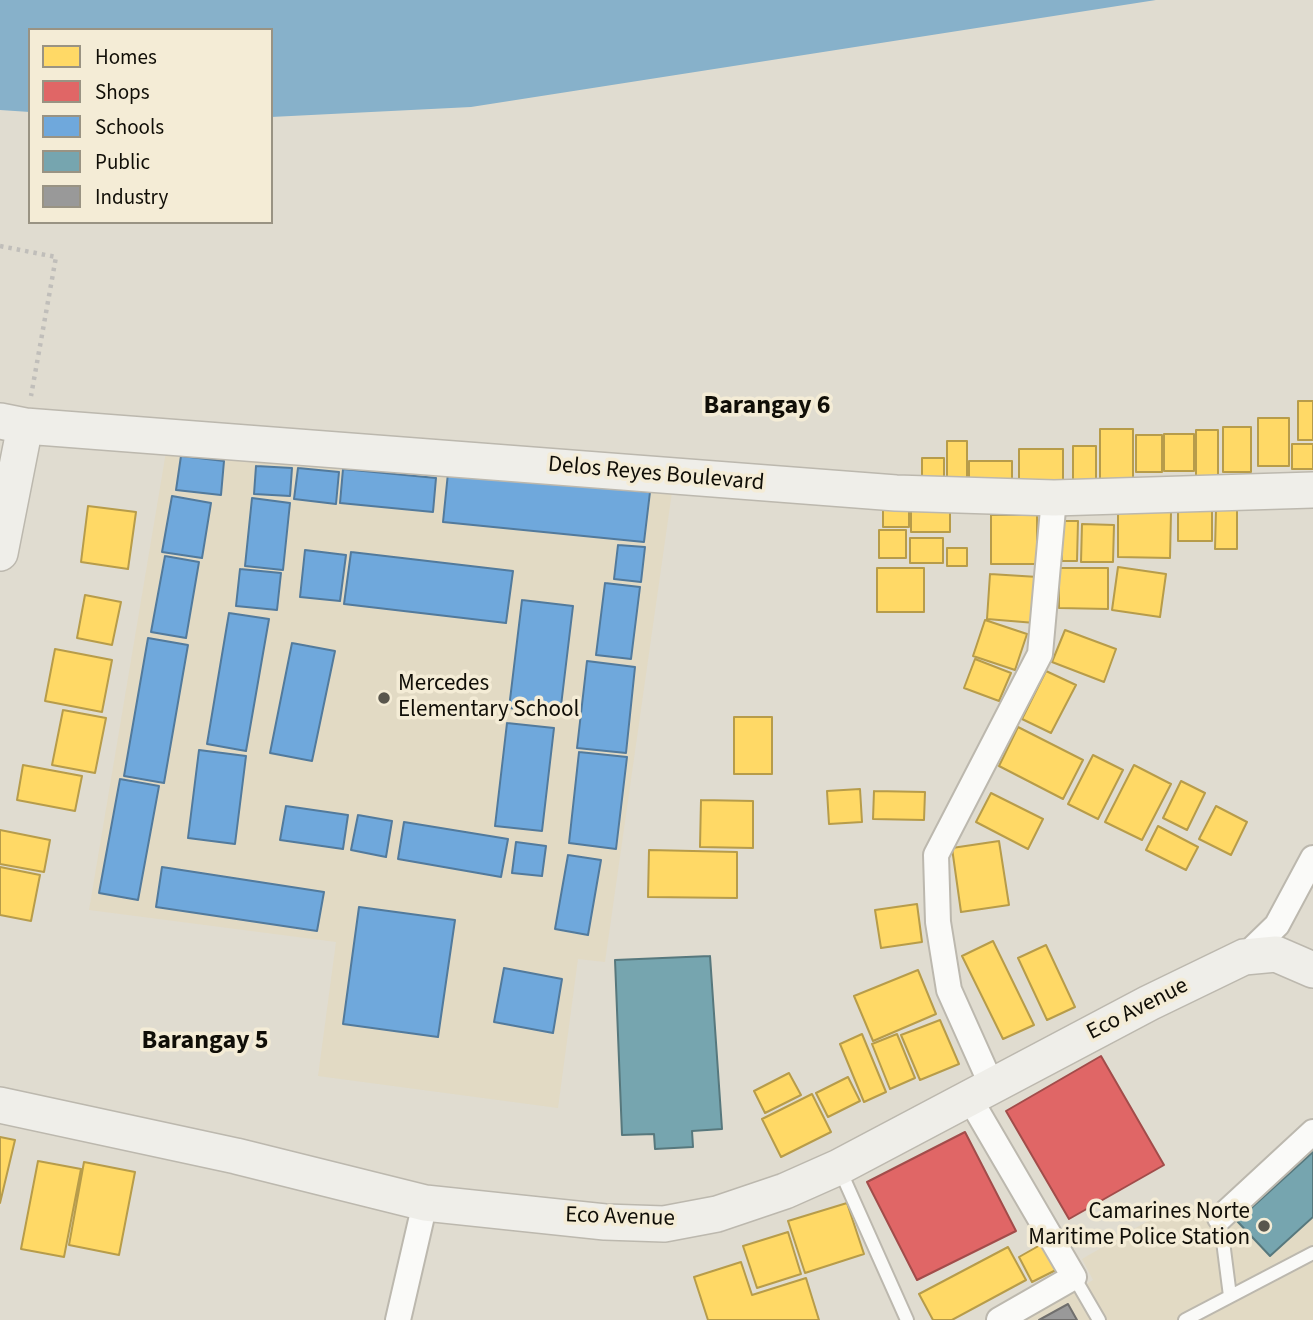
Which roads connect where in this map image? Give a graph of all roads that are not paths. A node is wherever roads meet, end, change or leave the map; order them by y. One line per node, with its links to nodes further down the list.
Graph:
1 (13, 423): 3 (street, Delos Reyes Boulevard); 4 (street)
2 (1313, 491): 3 (street, Delos Reyes Boulevard)
3 (1054, 498): 8 (street)
4 (0, 553)
5 (1313, 858): 6 (street)
6 (1244, 957): 7 (street, Eco Avenue); 8 (street, Eco Avenue)
7 (1313, 970)
8 (981, 1092): 11 (street, Eco Avenue); 15 (street)
9 (0, 1105): 12 (street, Eco Avenue)
10 (1313, 1132): 13 (street)
11 (839, 1167): 12 (street, Eco Avenue); 18 (lane)
12 (425, 1203): 17 (street)
13 (1220, 1218): 16 (lane)
14 (1313, 1254): 16 (lane)
15 (1074, 1276): 19 (street); 20 (lane)
16 (1230, 1296): 21 (lane)
17 (398, 1320)
18 (907, 1320)
19 (999, 1320)
20 (1099, 1320)
21 (1185, 1320)

